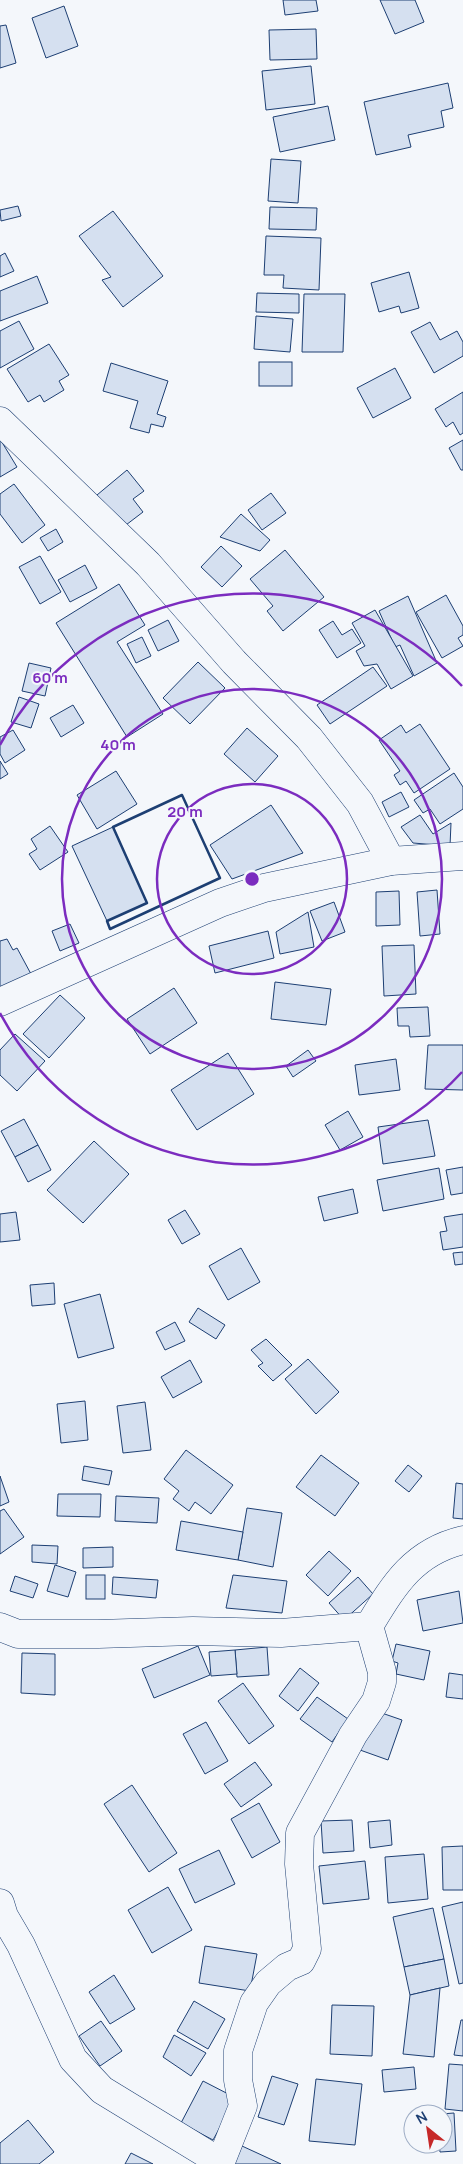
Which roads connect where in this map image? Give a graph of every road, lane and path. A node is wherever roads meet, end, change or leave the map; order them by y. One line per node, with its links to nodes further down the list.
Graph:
1 (0, 421): 3 (street)
2 (463, 856): 3 (street)
3 (390, 861): 4 (street)
4 (0, 1002)
5 (463, 1540): 6 (street)
6 (369, 1626): 7 (street); 9 (street)
7 (0, 1627)
8 (1, 1913): 9 (street)
9 (220, 2163)

